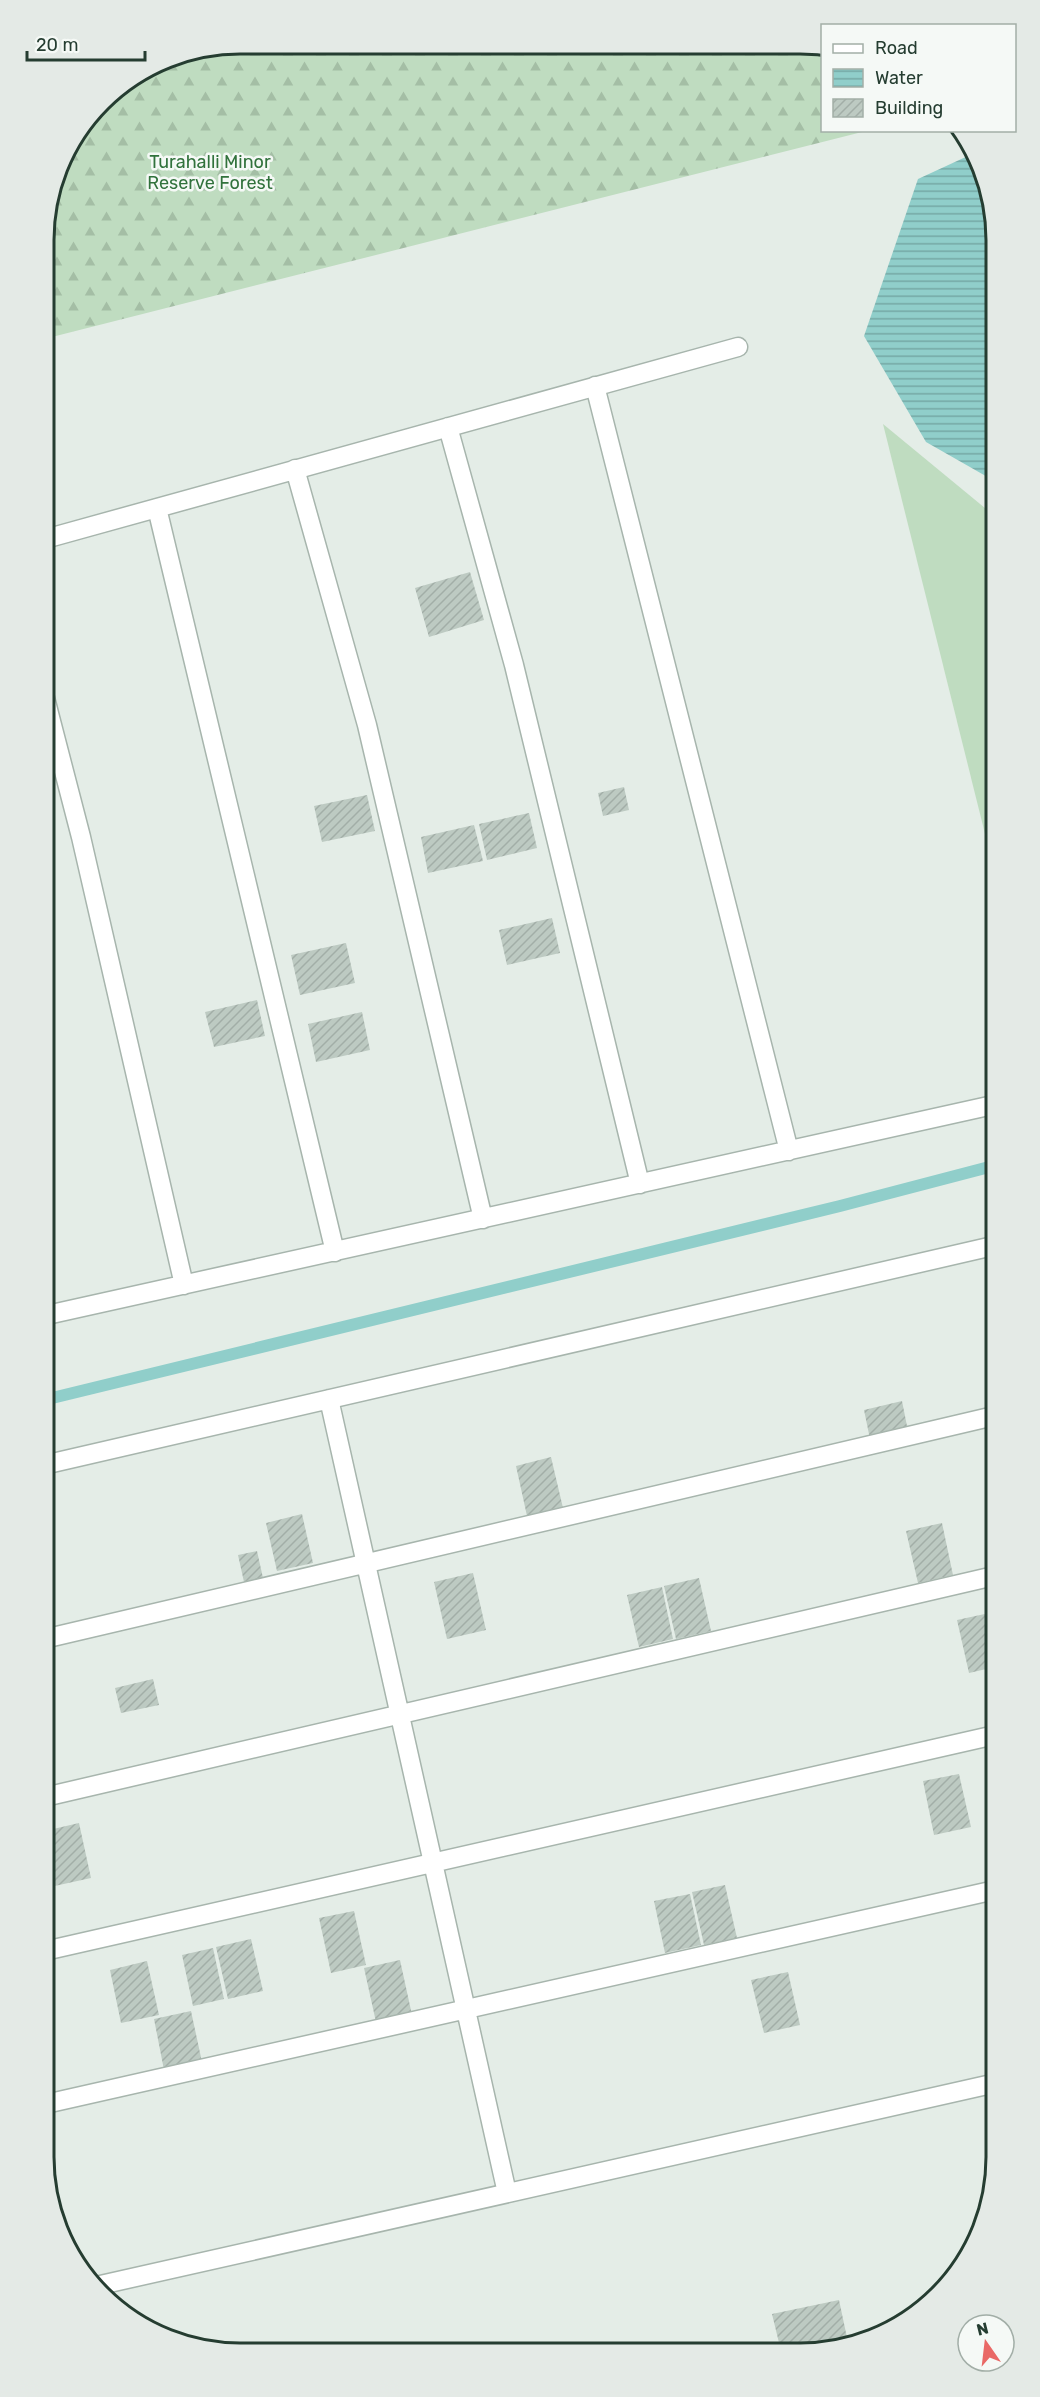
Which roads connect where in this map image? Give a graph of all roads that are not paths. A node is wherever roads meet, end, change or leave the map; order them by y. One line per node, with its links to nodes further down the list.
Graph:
1 (738, 346): 2 (street)
2 (595, 386): 3 (street); 9 (street)
3 (448, 427): 4 (street); 10 (street)
4 (295, 469): 5 (street); 11 (street)
5 (157, 508): 6 (street); 13 (street)
6 (54, 537)
7 (54, 733): 14 (street)
8 (986, 1107): 9 (street)
9 (789, 1151): 10 (street)
10 (640, 1184): 11 (street)
11 (483, 1219): 13 (street)
12 (986, 1248): 16 (street)
13 (335, 1252): 14 (street)
14 (184, 1285): 15 (street)
15 (54, 1313)
16 (329, 1399): 18 (street); 19 (street)
17 (986, 1418): 19 (street)
18 (54, 1463)
19 (366, 1563): 21 (street); 22 (street)
20 (986, 1578): 22 (street)
21 (54, 1637)
22 (400, 1714): 24 (street); 25 (street)
23 (986, 1737): 25 (street)
24 (54, 1795)
25 (433, 1863): 27 (street); 28 (street)
26 (986, 1892): 28 (street)
27 (54, 1949)
28 (465, 2009): 30 (street); 31 (street)
29 (986, 2085): 31 (street)
30 (54, 2102)
31 (507, 2193): 32 (street)
32 (104, 2284)

